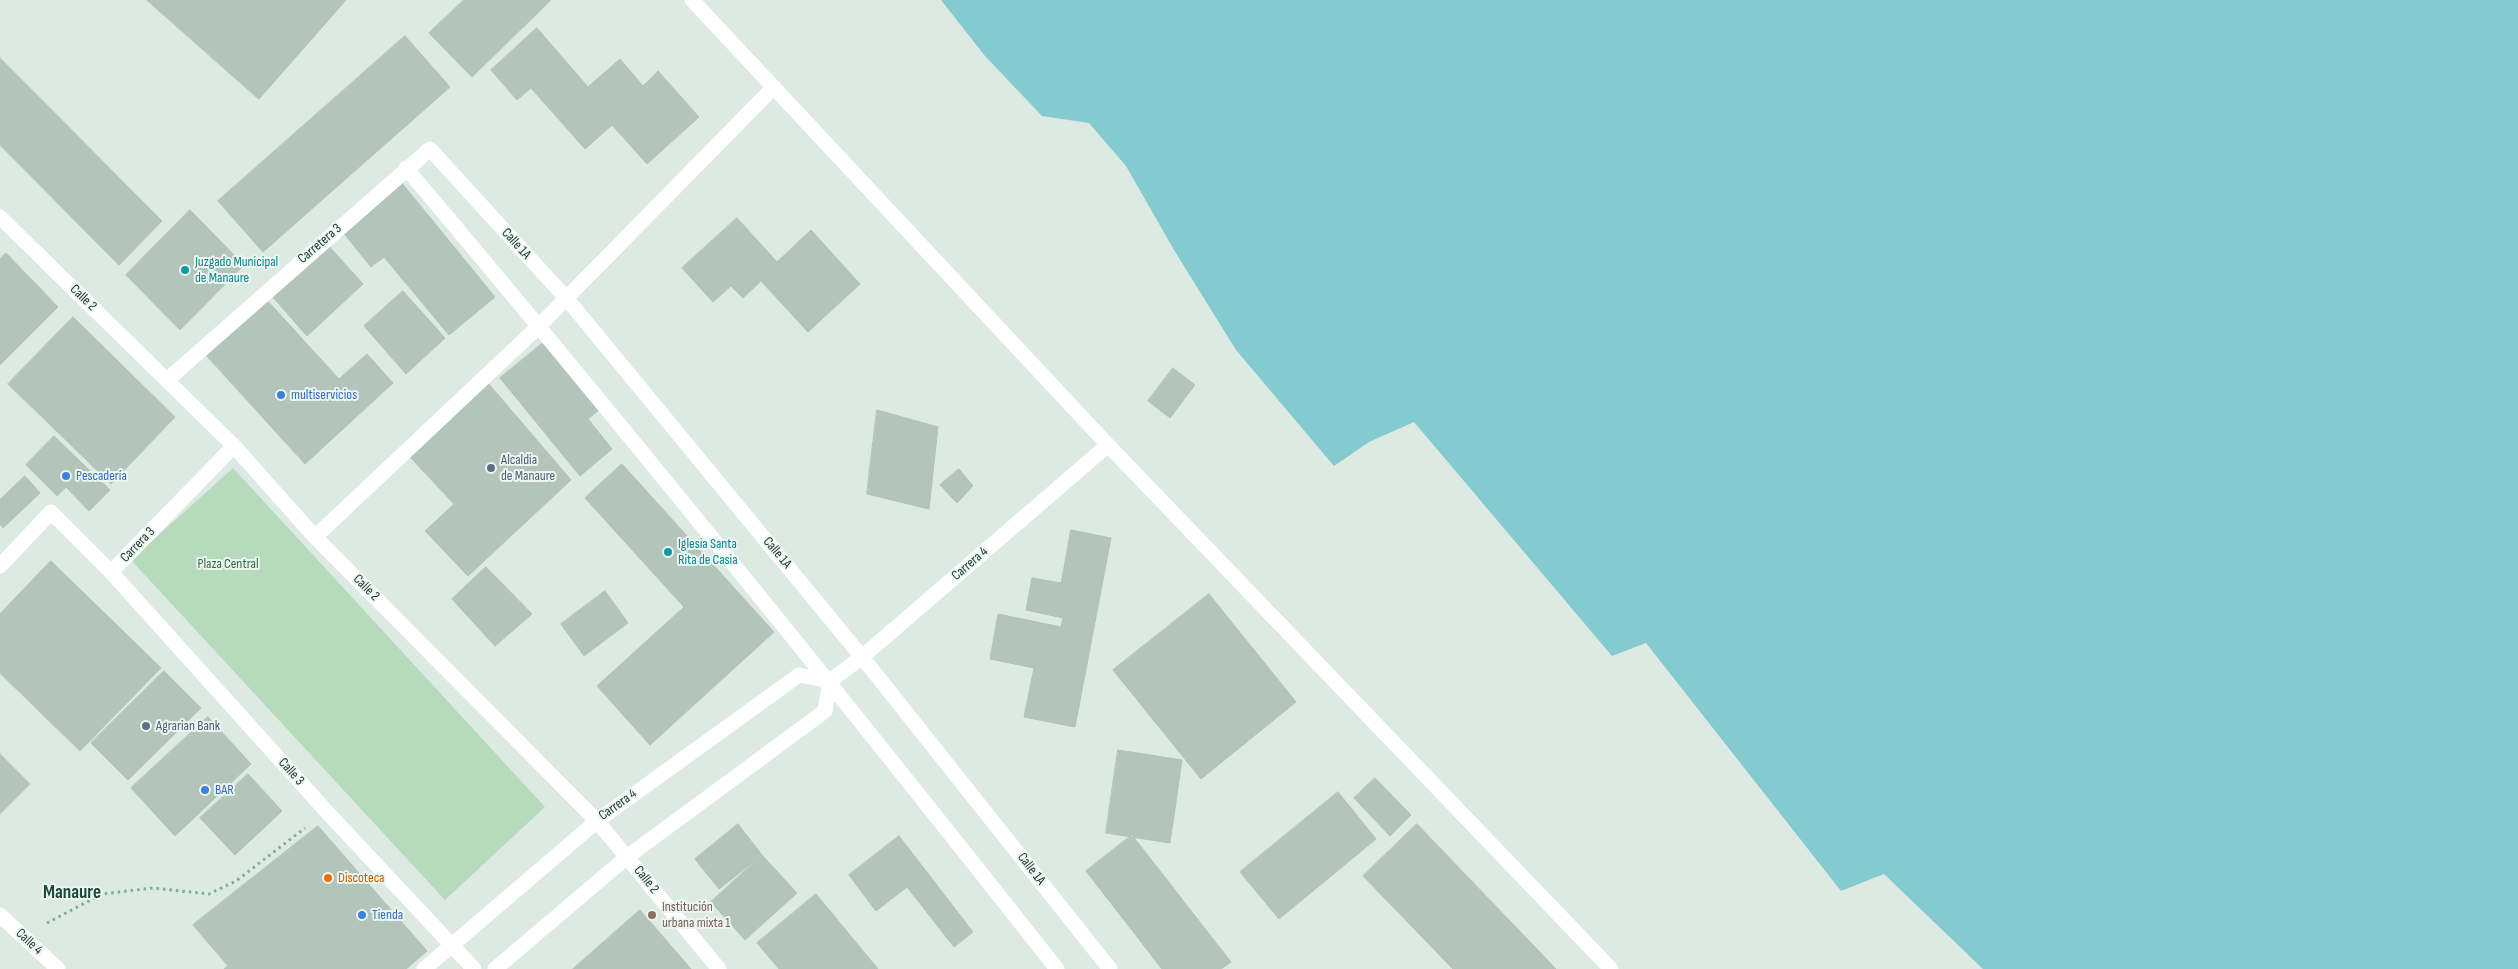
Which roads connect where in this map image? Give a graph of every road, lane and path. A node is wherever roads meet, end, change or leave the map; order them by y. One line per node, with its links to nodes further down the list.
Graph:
1 (692, 0): 2 (street)
2 (774, 87): 6 (street); 9 (street)
3 (430, 150): 4 (street, Carretera 3); 6 (street, Calle 1A)
4 (406, 168): 7 (street); 8 (street, Carretera 3)
5 (0, 218): 8 (street, Calle 2)
6 (567, 299): 7 (street); 14 (street, Calle 1A)
7 (539, 326): 11 (street); 15 (street)
8 (166, 380): 10 (street, Calle 2)
9 (1108, 445): 14 (street, Carrera 4); 29 (street)
10 (234, 446): 11 (street, Calle 2); 13 (street, Carrera 3)
11 (315, 537): 17 (street, Calle 2)
12 (0, 566): 13 (street, Carrera 3)
13 (111, 572): 16 (street, Calle 3)
14 (862, 657): 15 (street, Carrera 4); 28 (street, Calle 1A)
15 (830, 681): 17 (street, Carrera 4); 18 (street); 27 (street)
16 (327, 812): 20 (path); 21 (street, Calle 3)
17 (597, 821): 18 (street, Calle 2); 21 (street, Carrera 4)
18 (627, 856): 25 (street); 26 (street, Calle 2)
19 (0, 915): 20 (street, Calle 4)
20 (22, 936): 22 (street, Calle 4)
21 (453, 945): 23 (street, Carrera 4); 24 (street, Calle 3)
22 (58, 969)
23 (424, 969)
24 (474, 969)
25 (495, 969)
26 (719, 969)
27 (1057, 969)
28 (1110, 969)
29 (1611, 969)

